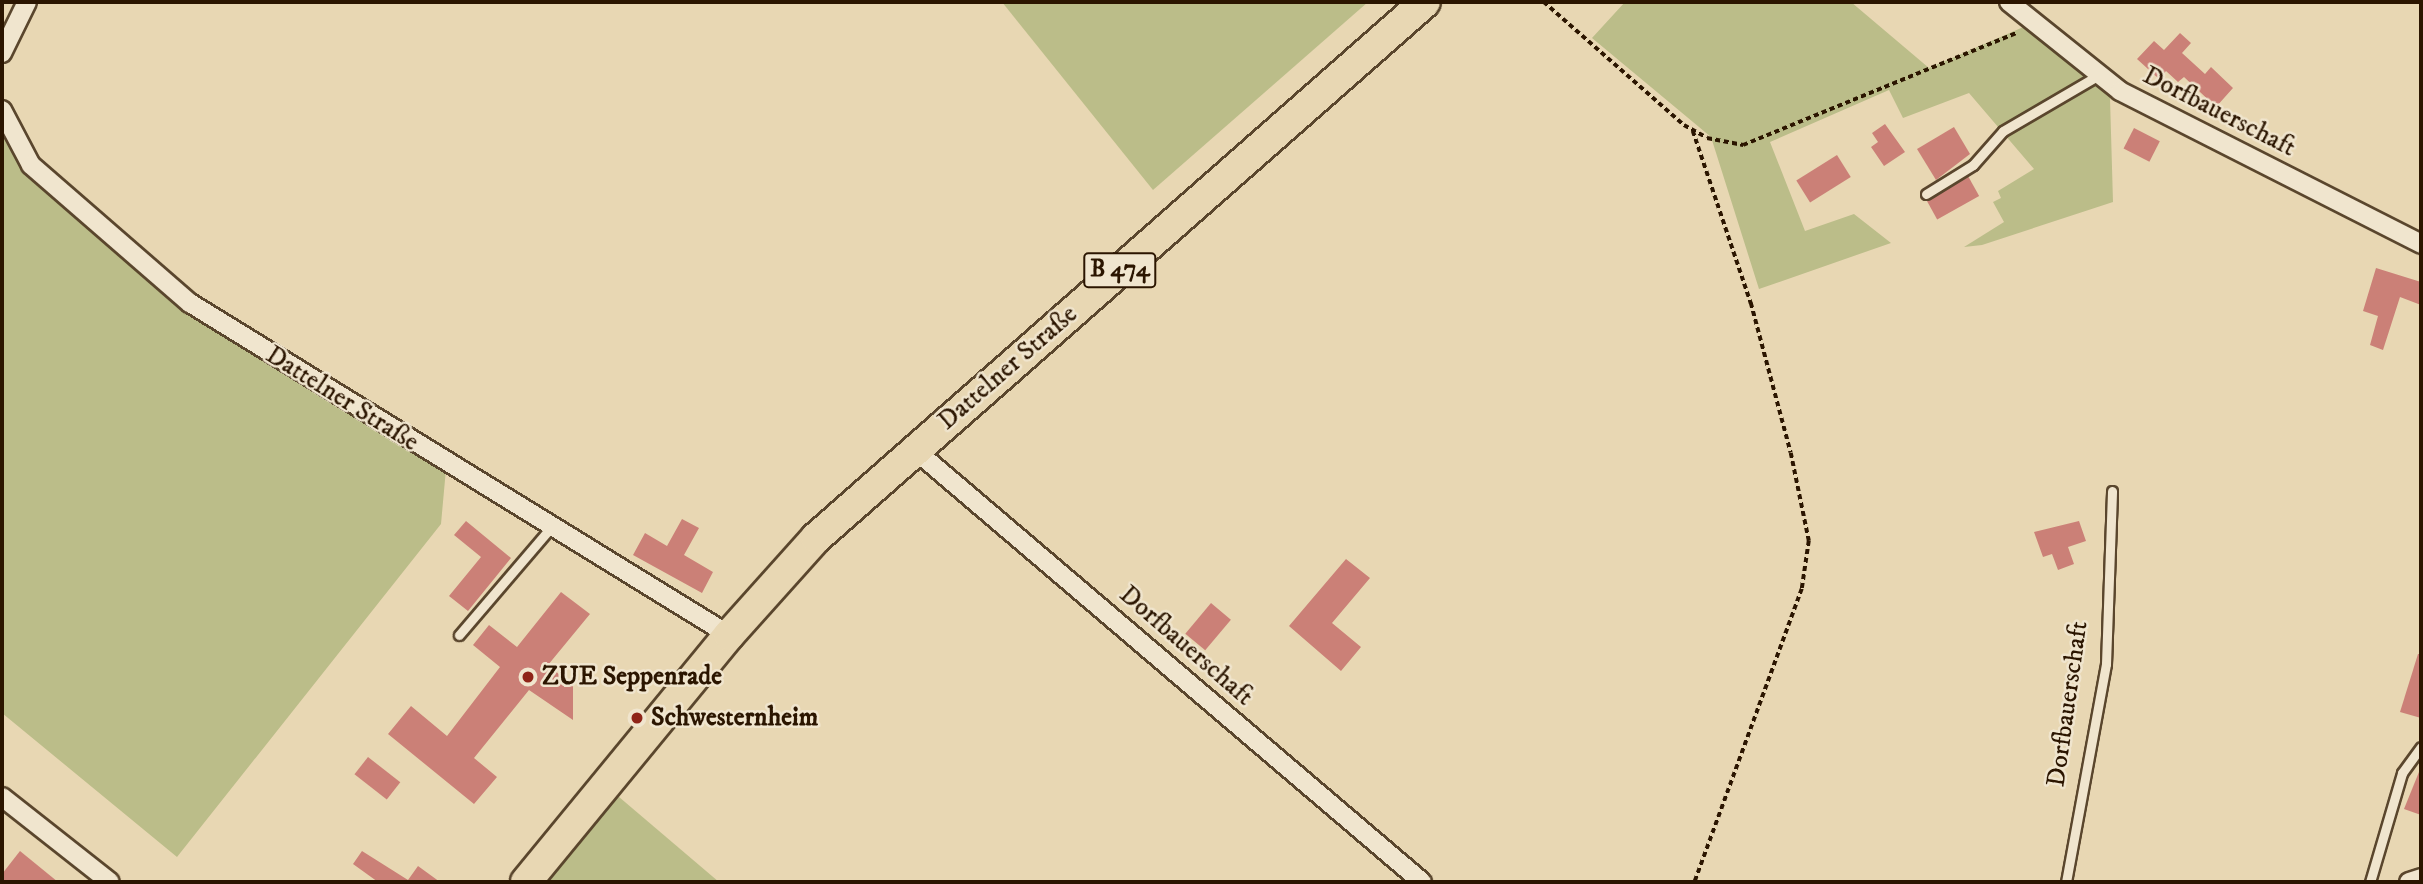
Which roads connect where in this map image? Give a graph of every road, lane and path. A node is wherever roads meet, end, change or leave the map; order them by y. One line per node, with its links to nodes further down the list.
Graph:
1 (27, 2): 6 (street)
2 (1424, 2): 12 (main road, Dattelner Straße / B 474)
3 (1544, 2): 9 (path)
4 (2010, 2): 5 (street, Dorfbauerschaft)
5 (2036, 25): 7 (street, Dorfbauerschaft); 9 (path)
6 (2, 53)
7 (2099, 75): 10 (lane); 11 (street, Dorfbauerschaft)
8 (2, 110): 14 (street, Dattelner Straße)
9 (1693, 131): 23 (path)
10 (1926, 194)
11 (2421, 244)
12 (915, 450): 16 (main road, Dattelner Straße / B 474); 22 (street, Dorfbauerschaft)
13 (2112, 491): 24 (lane, Dorfbauerschaft)
14 (553, 526): 15 (lane); 16 (street, Dattelner Straße)
15 (459, 635)
16 (729, 635): 21 (main road, Dattelner Straße / B 474)
17 (2421, 747): 25 (lane)
18 (2, 797): 20 (street)
19 (2421, 878): 26 (street)
20 (110, 882)
21 (526, 882)
22 (1422, 882)
23 (1695, 882)
24 (2066, 882)
25 (2370, 882)
26 (2409, 882)

